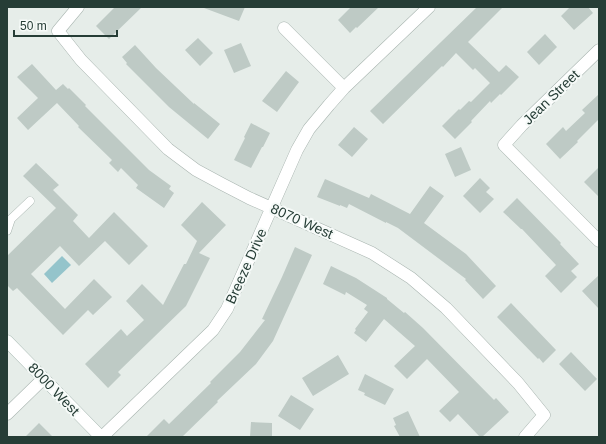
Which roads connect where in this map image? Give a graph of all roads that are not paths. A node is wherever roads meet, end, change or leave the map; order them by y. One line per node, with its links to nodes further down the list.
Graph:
1 (78, 7): 7 (street, 8070 West)
2 (429, 7): 5 (street, Breeze Drive)
3 (284, 28): 5 (street)
4 (599, 50): 9 (street, Jean Street)
5 (344, 88): 7 (street, Breeze Drive)
6 (30, 201): 8 (lane)
7 (272, 207): 13 (street, Breeze Drive); 14 (street, 8070 West)
8 (7, 231)
9 (599, 241)
10 (7, 341): 11 (street, 8000 West)
11 (43, 379): 12 (street); 13 (street, 8000 West)
12 (7, 414)
13 (102, 437)
14 (525, 437)

